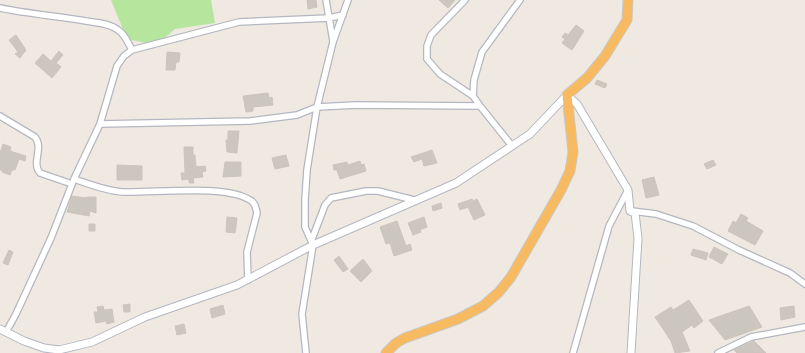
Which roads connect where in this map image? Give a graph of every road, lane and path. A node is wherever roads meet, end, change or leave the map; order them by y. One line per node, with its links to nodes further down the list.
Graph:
1 (326, 0): 8 (street)
2 (348, 0): 7 (street)
3 (465, 0): 12 (street)
4 (520, 0): 12 (street)
5 (628, 0): 11 (highway)
6 (0, 8): 10 (street)
7 (343, 15): 8 (street); 9 (street)
8 (329, 18): 9 (street); 10 (street)
9 (333, 42): 14 (street)
10 (132, 50): 16 (street)
11 (567, 95): 17 (street); 19 (street); 28 (highway)
12 (474, 96): 13 (street)
13 (480, 106): 14 (street); 17 (street)
14 (318, 107): 16 (street); 22 (street)
15 (0, 116): 18 (street)
16 (100, 124): 18 (street)
17 (512, 146): 20 (street)
18 (73, 181): 23 (street); 26 (street)
19 (628, 190): 21 (street); 29 (street)
20 (414, 200): 22 (street); 22 (street)
21 (630, 211): 24 (street); 30 (street)
22 (312, 242): 23 (street); 27 (street)
23 (248, 280): 26 (street)
24 (805, 284)
25 (805, 327): 31 (street)
26 (3, 331)
27 (306, 353)
28 (386, 353)
29 (573, 353)
30 (631, 353)
31 (718, 353)

